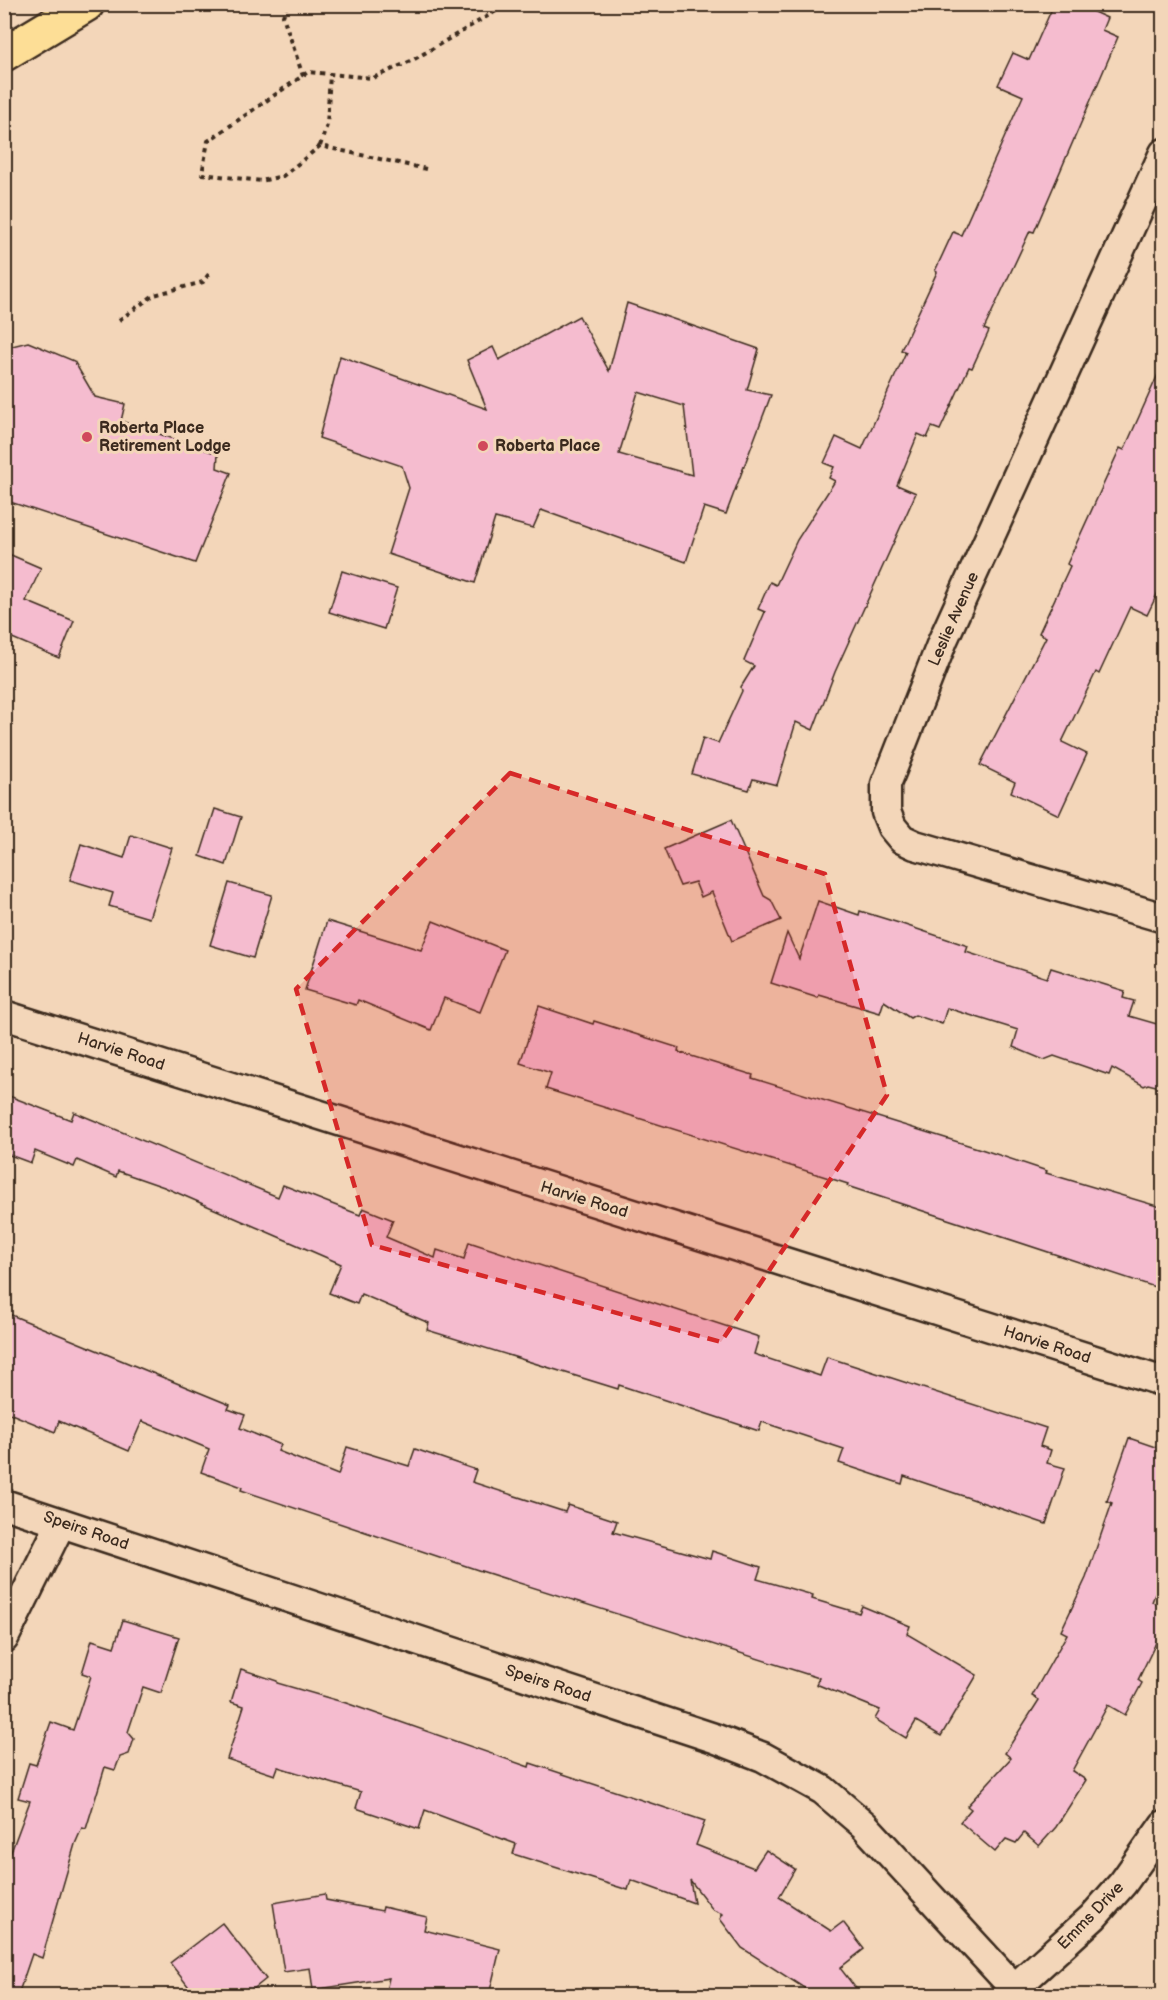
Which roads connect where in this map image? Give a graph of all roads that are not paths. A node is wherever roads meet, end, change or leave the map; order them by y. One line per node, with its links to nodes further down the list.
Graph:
1 (87, 4): 2 (main road)
2 (4, 54)
3 (1164, 153): 4 (street, Leslie Avenue)
4 (1164, 918)
5 (4, 1015): 6 (street, Harvie Road)
6 (1164, 1382)
7 (4, 1504): 8 (street, Speirs Road)
8 (62, 1523): 9 (street); 11 (street, Speirs Road)
9 (4, 1638)
10 (1164, 1825): 11 (street, Emms Drive)
11 (1010, 1992)

